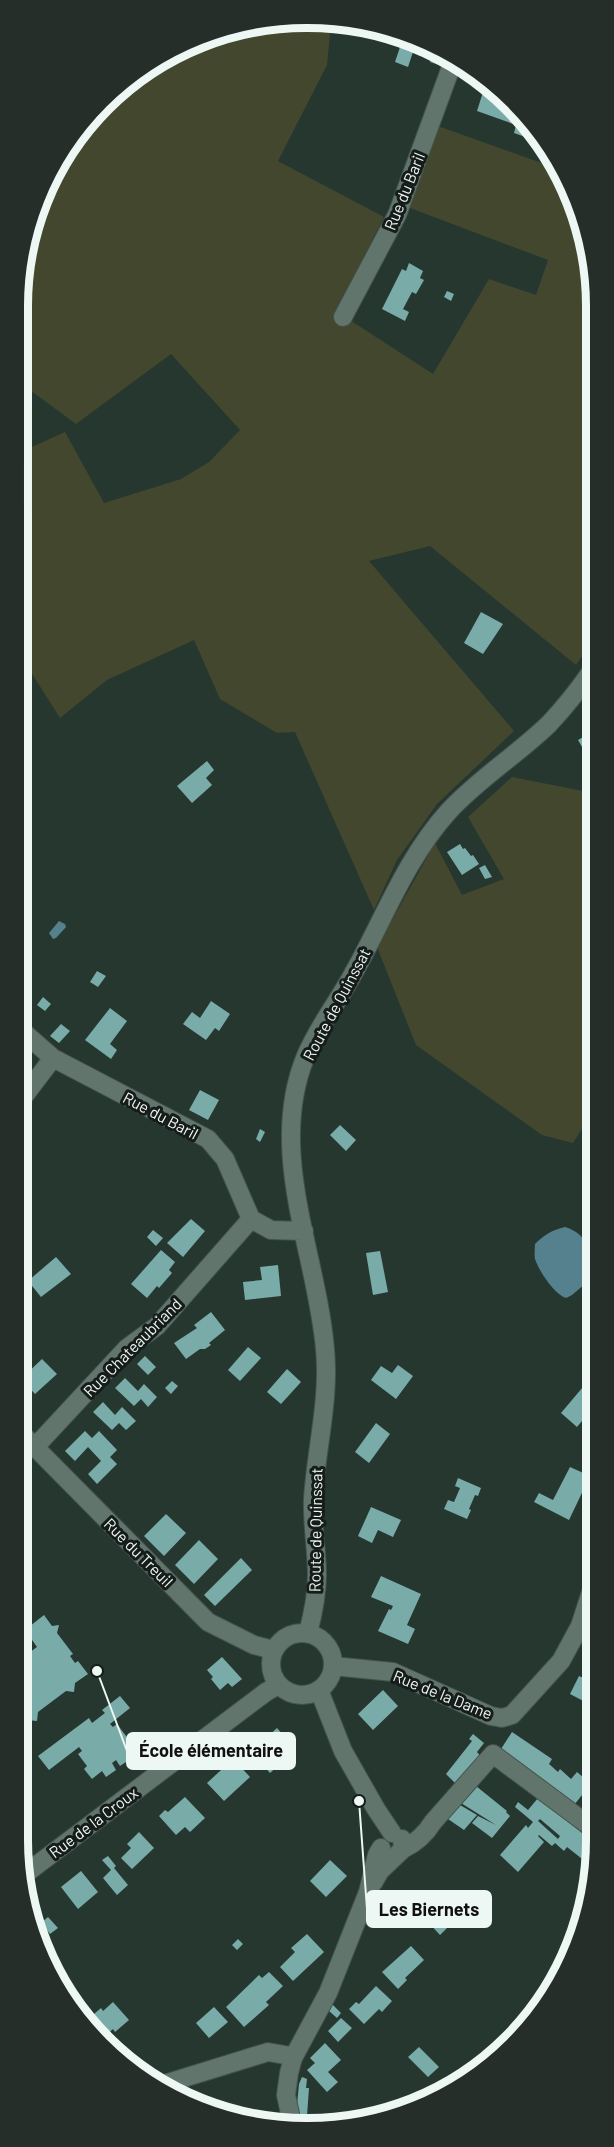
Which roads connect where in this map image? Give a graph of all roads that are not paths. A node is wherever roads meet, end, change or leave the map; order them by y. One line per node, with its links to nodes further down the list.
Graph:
1 (451, 69): 2 (street, Rue du Baril)
2 (343, 317)
3 (586, 679): 8 (street, Route de Quinssat)
4 (28, 1036): 5 (street, Rue du Baril)
5 (53, 1058): 6 (street); 7 (street, Rue du Baril)
6 (28, 1091)
7 (251, 1219): 8 (street); 10 (street, Rue Chateaubriand)
8 (304, 1231): 12 (street, Route de Quinssat)
9 (28, 1440): 10 (street, Rue du Treuil)
10 (35, 1447): 13 (street, Rue du Treuil)
11 (586, 1607): 14 (street, Rue de la Dame)
12 (308, 1633): 13 (street); 14 (street)
13 (273, 1650): 15 (street)
14 (333, 1666): 16 (street)
15 (278, 1685): 16 (street); 19 (street, Rue de la Croux)
16 (319, 1690): 18 (street)
17 (586, 1823): 18 (street)
18 (392, 1843): 20 (street)
19 (30, 1870)
20 (293, 2058): 21 (street); 22 (street)
21 (170, 2082)
22 (291, 2118)

